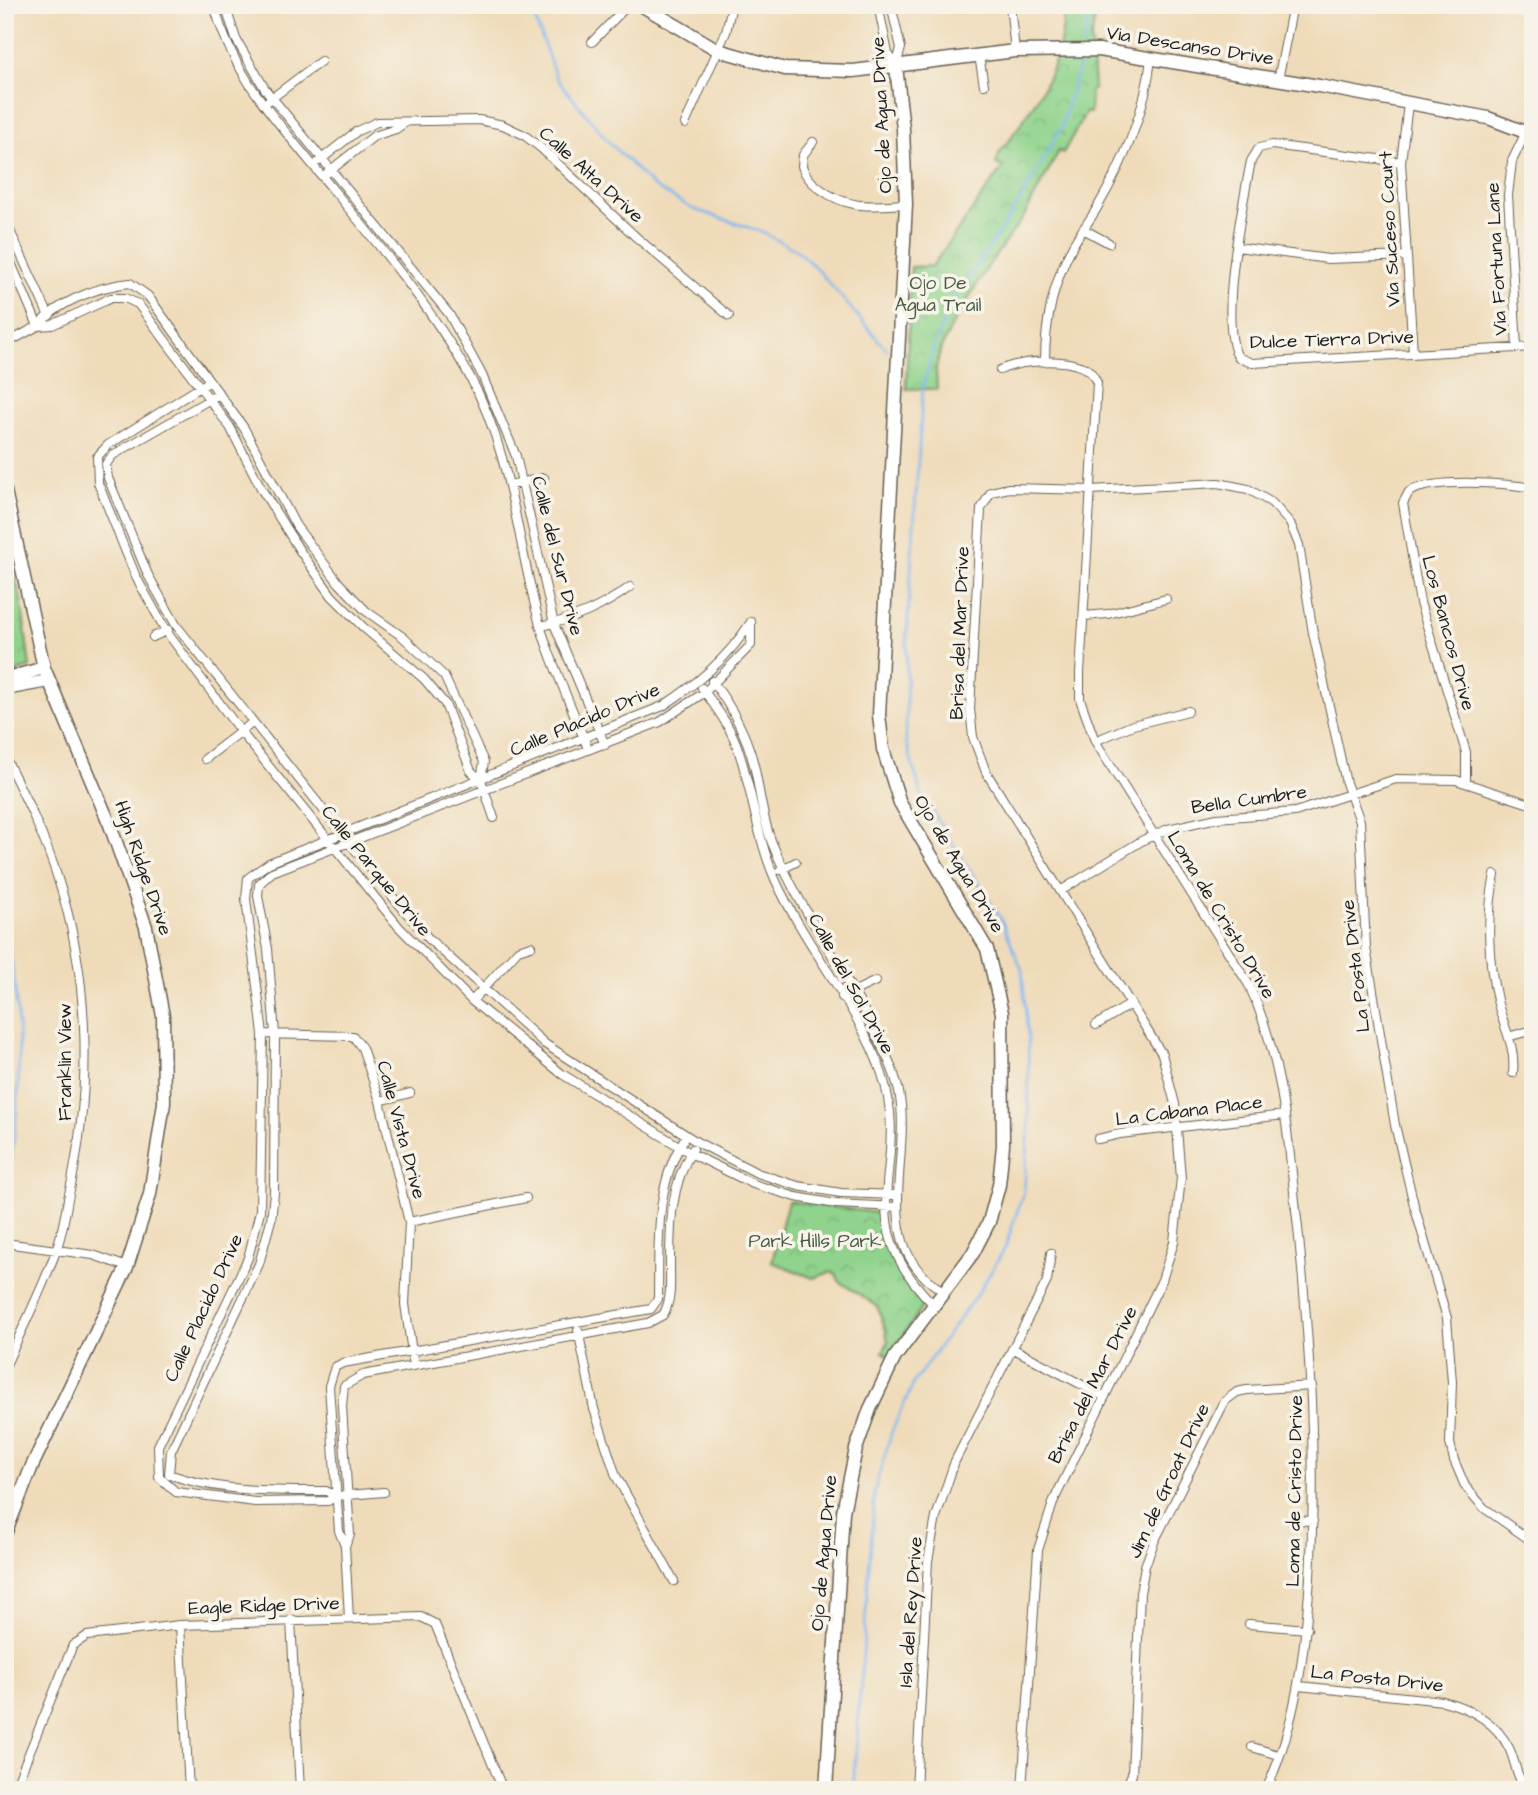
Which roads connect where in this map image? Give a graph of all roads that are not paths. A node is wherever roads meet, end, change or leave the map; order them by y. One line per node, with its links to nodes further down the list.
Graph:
1 (214, 5): 21 (street, Calle del Sur Drive)
2 (225, 5): 19 (street, Calle del Sur Drive)
3 (628, 5): 10 (street)
4 (641, 5): 11 (street, Via Descanso Drive)
5 (732, 5): 11 (street)
6 (878, 5): 16 (street)
7 (891, 5): 16 (street, Ojo de Agua Drive)
8 (1010, 5): 12 (street)
9 (1293, 5): 17 (street)
10 (592, 42)
11 (718, 50): 16 (street, Via Descanso Drive); 24 (street)
12 (1015, 51): 13 (street, Via Descanso Drive); 14 (street, Via Descanso Drive)
13 (979, 55): 16 (street, Via Descanso Drive); 18 (street)
14 (1151, 59): 17 (street, Via Descanso Drive); 35 (street)
15 (321, 61): 19 (street)
16 (895, 66): 33 (street, Ojo de Agua Drive)
17 (1278, 80): 20 (street, Via Descanso Drive)
18 (984, 85)
19 (272, 99): 21 (street); 28 (street, Calle del Sur Drive)
20 (1408, 104): 26 (street, Via Descanso Drive); 29 (street, Via Suceso Court)
21 (263, 106): 30 (street, Calle del Sur Drive)
22 (377, 122): 23 (street, Calle Alta Drive); 25 (street); 28 (street, Calle Alta Drive)
23 (406, 122): 25 (street, Calle Alta Drive); 45 (street, Calle Alta Drive)
24 (685, 124)
25 (381, 134): 31 (street, Calle Alta Drive)
26 (1529, 134): 51 (street, Via Fortuna Lane)
27 (813, 142): 33 (street)
28 (322, 158): 30 (street, Calle Alta Drive); 31 (street, Calle del Sur Drive)
29 (1401, 162): 37 (street, Dulce Tierra Drive); 39 (street, Via Suceso Court)
30 (313, 166): 32 (street, Calle del Sur Drive)
31 (331, 169): 32 (street, Calle Alta Drive); 40 (street, Calle del Sur Drive)
32 (323, 177): 41 (street, Calle del Sur Drive)
33 (906, 204): 170 (street, Ojo de Agua Drive)
34 (5, 220): 44 (street)
35 (1083, 229): 36 (street); 54 (street)
36 (1109, 243)
37 (1237, 247): 39 (street); 53 (street, Dulce Tierra Drive)
38 (5, 249): 48 (street)
39 (1407, 256): 53 (street, Via Suceso Court)
40 (412, 268): 41 (street); 56 (street, Calle del Sur Drive)
41 (403, 275): 57 (street, Calle del Sur Drive)
42 (130, 283): 43 (street); 44 (street); 46 (street)
43 (125, 298): 47 (street); 49 (street)
44 (48, 313): 47 (street); 48 (street)
45 (729, 316)
46 (167, 323): 49 (street); 58 (street)
47 (52, 325): 48 (street)
48 (38, 326): 50 (street)
49 (158, 331): 59 (street)
50 (5, 344)
51 (1517, 347): 52 (street, Dulce Tierra Drive); 53 (street, Dulce Tierra Drive)
52 (1533, 347)
53 (1413, 353)
54 (1045, 362): 55 (street, Loma de Cristo Drive); 68 (street, Loma de Cristo Drive)
55 (1000, 370)
56 (482, 375): 57 (street); 65 (street, Calle del Sur Drive)
57 (472, 380): 66 (street, Calle del Sur Drive)
58 (210, 381): 59 (street); 60 (street)
59 (200, 387): 61 (street); 62 (street)
60 (219, 394): 61 (street); 70 (street)
61 (209, 400): 63 (street); 71 (street)
62 (96, 463): 63 (street); 78 (street, Calle Parque Drive)
63 (106, 464): 76 (street, Calle Parque Drive)
64 (544, 478): 65 (street)
65 (522, 483): 66 (street); 75 (street, Calle del Sur Drive)
66 (509, 485): 77 (street, Calle del Sur Drive)
67 (1533, 488): 100 (street, Los Bancos Drive)
68 (1091, 490): 74 (street, Loma de Cristo Drive); 105 (street, La Posta Drive); 121 (street, Brisa del Mar Drive)
69 (5, 491): 82 (street, High Ridge Drive)
70 (296, 526): 71 (street); 80 (street)
71 (286, 530): 81 (street)
72 (630, 587): 75 (street)
73 (1166, 600): 74 (street)
74 (1084, 616): 94 (street, Loma de Cristo Drive)
75 (554, 624): 77 (street); 92 (street, Calle del Sur Drive)
76 (176, 625): 78 (street); 90 (street, Calle Parque Drive)
77 (541, 626): 93 (street, Calle del Sur Drive)
78 (166, 631): 79 (street); 91 (street, Calle Parque Drive)
79 (153, 638)
80 (406, 640): 81 (street); 99 (street)
81 (395, 653): 99 (street)
82 (46, 674): 84 (street); 87 (street); 169 (street, High Ridge Drive)
83 (707, 674): 85 (street, Calle Placido Drive); 86 (street, Calle del Sol Drive); 86 (street, Calle Placido Drive)
84 (5, 679)
85 (698, 683): 88 (street, Calle del Sol Drive); 92 (street, Calle Placido Drive)
86 (714, 683): 88 (street, Calle Placido Drive); 101 (street, Calle del Sol Drive)
87 (5, 689)
88 (705, 692): 95 (street, Calle Placido Drive); 103 (street, Calle del Sol Drive)
89 (1188, 711): 94 (street)
90 (252, 723): 91 (street); 104 (street, Calle Parque Drive)
91 (241, 732): 98 (street); 106 (street, Calle Parque Drive)
92 (601, 733): 93 (street, Calle Placido Drive); 95 (street, Calle del Sur Drive)
93 (584, 739): 96 (street, Calle del Sur Drive); 99 (street, Calle Placido Drive)
94 (1095, 741): 111 (street, Loma de Cristo Drive)
95 (605, 745): 96 (street, Calle Placido Drive)
96 (589, 751): 102 (street, Calle Placido Drive)
97 (5, 757): 165 (street, Franklin View)
98 (205, 759)
99 (481, 780): 102 (street); 108 (street, Calle Placido Drive)
100 (1466, 782): 105 (street, Bella Cumbre); 107 (street, Bella Cumbre)
101 (759, 788): 103 (street); 116 (street, Calle del Sol Drive)
102 (485, 790): 109 (street); 110 (street, Calle Placido Drive)
103 (749, 790): 117 (street, Calle del Sol Drive)
104 (309, 794): 106 (street); 112 (street, Calle Parque Drive)
105 (1351, 794): 111 (street, Bella Cumbre); 198 (street, La Posta Drive)
106 (299, 802): 113 (street, Calle Parque Drive)
107 (1533, 805)
108 (400, 812): 110 (street); 112 (street, Calle Placido Drive)
109 (494, 818)
110 (404, 821): 112 (street, Calle Placido Drive)
111 (1154, 835): 121 (street, Bella Cumbre); 141 (street, Loma de Cristo Drive)
112 (344, 839): 113 (street, Calle Placido Drive); 114 (street, Calle Placido Drive); 122 (street, Calle Parque Drive)
113 (329, 840): 114 (street, Calle Parque Drive); 119 (street, Calle Placido Drive)
114 (335, 848): 120 (street, Calle Placido Drive); 123 (street, Calle Parque Drive)
115 (796, 862): 116 (street)
116 (784, 868): 117 (street); 127 (street, Calle del Sol Drive)
117 (773, 873): 128 (street, Calle del Sol Drive)
118 (1495, 876): 135 (street)
119 (248, 878): 120 (street); 133 (street, Calle Placido Drive)
120 (260, 884): 134 (street, Calle Placido Drive)
121 (1062, 890): 130 (street, Brisa del Mar Drive)
122 (411, 918): 123 (street); 126 (street, Calle Parque Drive)
123 (399, 927): 129 (street, Calle Parque Drive)
124 (531, 946): 126 (street)
125 (876, 981): 127 (street)
126 (482, 988): 129 (street); 136 (street, Calle Parque Drive)
127 (853, 991): 128 (street); 148 (street, Calle del Sol Drive)
128 (842, 997): 147 (street, Calle del Sol Drive)
129 (472, 1001): 138 (street, Calle Parque Drive)
130 (1131, 1003): 131 (street); 142 (street, Brisa del Mar Drive)
131 (1096, 1025)
132 (1533, 1030): 135 (street)
133 (263, 1034): 134 (street, Calle Vista Drive); 149 (street, Calle Placido Drive)
134 (275, 1034): 140 (street, Calle Vista Drive); 151 (street, Calle Placido Drive)
135 (1511, 1036): 137 (street)
136 (585, 1070): 138 (street); 143 (street, Calle Parque Drive)
137 (1513, 1073)
138 (577, 1083): 146 (street, Calle Parque Drive)
139 (410, 1093): 140 (street)
140 (380, 1101): 161 (street, Calle Vista Drive)
141 (1285, 1115): 142 (street, La Cabana Place); 186 (street, Loma de Cristo Drive)
142 (1178, 1127): 144 (street, La Cabana Place); 187 (street, Brisa del Mar Drive)
143 (686, 1136): 145 (street, Calle Parque Drive); 146 (street)
144 (1098, 1139)
145 (697, 1142): 150 (street); 152 (street, Calle Parque Drive)
146 (680, 1146): 150 (street, Calle Parque Drive); 162 (street)
147 (889, 1148): 148 (street); 155 (street, Calle del Sol Drive)
148 (900, 1148): 156 (street, Calle del Sol Drive)
149 (262, 1153): 151 (street); 167 (street, Calle Placido Drive)
150 (690, 1153): 153 (street, Calle Parque Drive); 163 (street)
151 (274, 1154): 168 (street, Calle Placido Drive)
152 (757, 1173): 153 (street); 154 (street, Calle Parque Drive)
153 (753, 1184): 158 (street, Calle Parque Drive)
154 (814, 1189): 155 (street, Calle Parque Drive); 158 (street)
155 (885, 1195): 156 (street, Calle Parque Drive); 160 (street, Calle del Sol Drive)
156 (897, 1195): 159 (street, Calle del Sol Drive)
157 (526, 1198): 161 (street)
158 (813, 1201): 160 (street, Calle Parque Drive)
159 (897, 1206): 160 (street, Calle Parque Drive); 170 (street, Calle del Sol Drive)
160 (884, 1207): 171 (street, Calle del Sol Drive)
161 (409, 1222): 179 (street, Calle Vista Drive)
162 (659, 1223): 163 (street); 172 (street)
163 (671, 1224): 173 (street)
164 (5, 1243): 165 (street)
165 (57, 1249): 169 (street); 183 (street, Franklin View)
166 (1051, 1253): 178 (street, Isla del Rey Drive)
167 (248, 1258): 168 (street); 180 (street, Calle Placido Drive)
168 (259, 1264): 181 (street, Calle Placido Drive)
169 (127, 1267): 197 (street, High Ridge Drive)
170 (944, 1292): 171 (street, Ojo de Agua Drive)
171 (935, 1306): 213 (street, Ojo de Agua Drive)
172 (653, 1307): 173 (street); 174 (street)
173 (663, 1315): 175 (street)
174 (577, 1323): 175 (street); 176 (street)
175 (580, 1335): 177 (street); 200 (street)
176 (497, 1338): 177 (street); 179 (street)
177 (498, 1349): 182 (street)
178 (1014, 1349): 187 (street); 214 (street, Isla del Rey Drive)
179 (411, 1351): 182 (street, Calle Vista Drive); 184 (street)
180 (201, 1352): 181 (street); 189 (street, Calle Placido Drive)
181 (216, 1358): 188 (street, Calle Placido Drive)
182 (414, 1366): 185 (street)
183 (5, 1367)
184 (332, 1374): 185 (street); 193 (street)
185 (347, 1383): 192 (street)
186 (1312, 1386): 196 (street, Loma de Cristo Drive); 216 (street, Jim de Groat Drive)
187 (1105, 1397): 215 (street, Brisa del Mar Drive)
188 (169, 1474): 189 (street); 190 (street)
189 (159, 1477): 194 (street)
190 (256, 1489): 193 (street); 194 (street)
191 (384, 1492): 192 (street)
192 (350, 1494): 193 (street); 199 (street)
193 (337, 1496): 194 (street); 199 (street)
194 (255, 1502)
195 (1291, 1520): 196 (street)
196 (1313, 1521): 205 (street, Loma de Cristo Drive)
197 (5, 1534)
198 (1533, 1542)
199 (345, 1546): 201 (street)
200 (674, 1581)
201 (349, 1618): 202 (street, Eagle Ridge Drive); 212 (street, Eagle Ridge Drive)
202 (291, 1620): 204 (street, Eagle Ridge Drive); 211 (street)
203 (1249, 1624): 205 (street)
204 (180, 1625): 209 (street, Eagle Ridge Drive); 210 (street)
205 (1307, 1629): 206 (street, Loma de Cristo Drive)
206 (1299, 1686): 208 (street, Loma de Cristo Drive); 218 (street, La Posta Drive)
207 (1252, 1747): 208 (street)
208 (1278, 1755): 217 (street, Loma de Cristo Drive)
209 (14, 1790)
210 (189, 1790)
211 (300, 1790)
212 (503, 1790)
213 (826, 1790)
214 (916, 1790)
215 (1022, 1790)
216 (1125, 1790)
217 (1266, 1790)
218 (1533, 1790)

